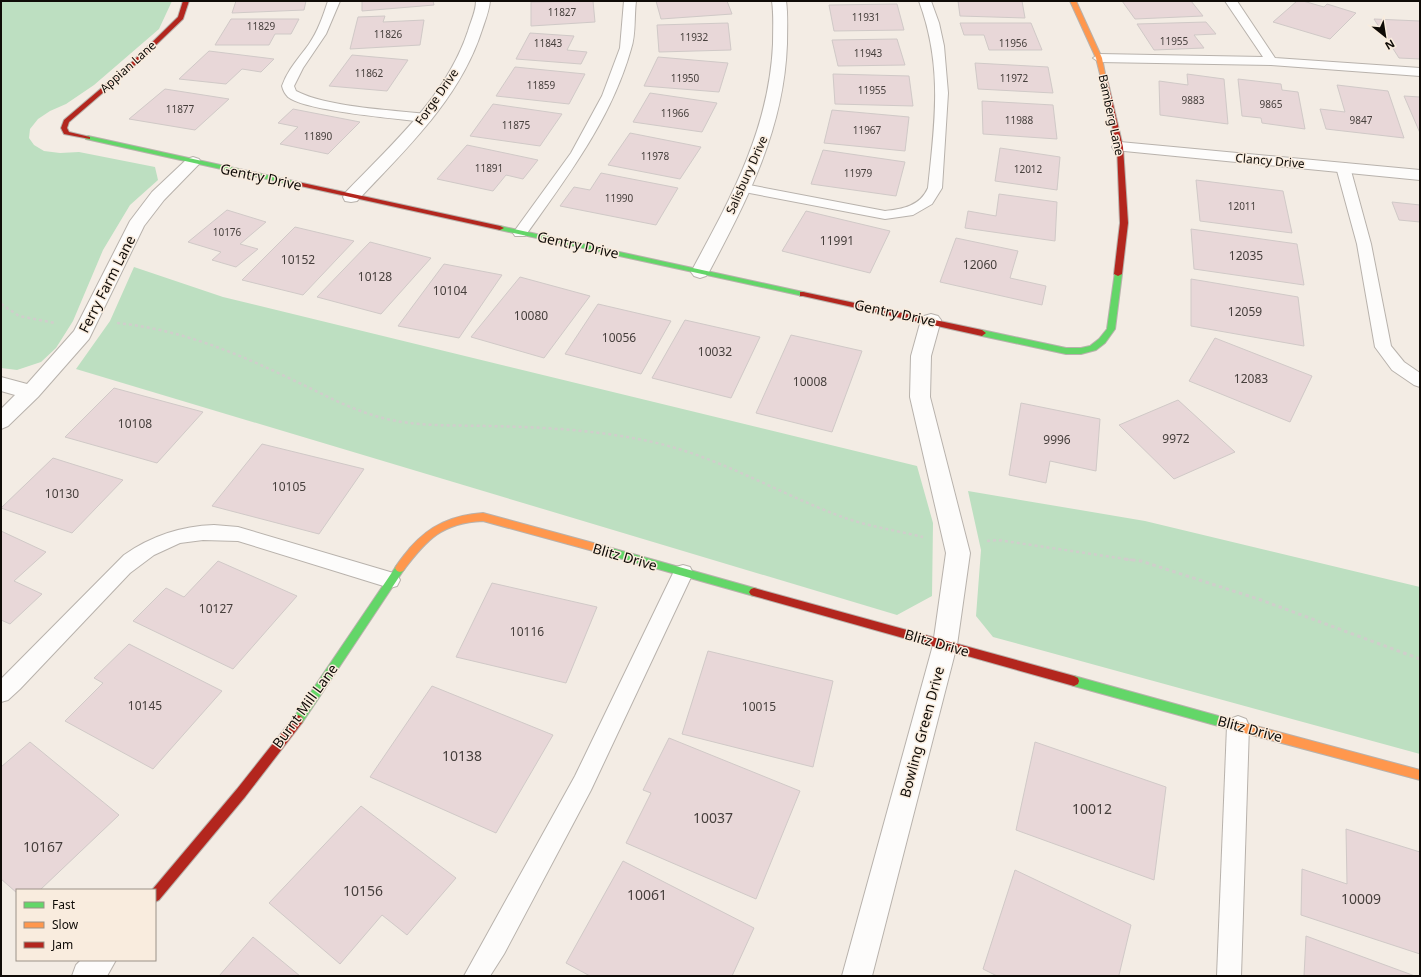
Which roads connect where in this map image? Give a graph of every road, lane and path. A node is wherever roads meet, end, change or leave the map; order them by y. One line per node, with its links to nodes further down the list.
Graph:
1 (186, 1): 13 (street, Appian Lane)
2 (334, 1): 12 (lane)
3 (483, 1): 12 (street, Forge Drive)
4 (630, 1): 20 (lane)
5 (779, 1): 18 (street, Salisbury Drive)
6 (925, 1): 18 (lane)
7 (1073, 1): 9 (street, Bamberg Lane)
8 (1231, 1): 10 (lane)
9 (1099, 58): 10 (lane); 14 (street, Bamberg Lane)
10 (1271, 61): 11 (lane)
11 (1420, 72)
12 (426, 118): 19 (street, Forge Drive)
13 (64, 128): 15 (street, Gentry Drive)
14 (1120, 147): 16 (street, Clancy Drive); 26 (street, Bamberg Lane)
15 (194, 162): 19 (street, Gentry Drive); 29 (street, Ferry Farm Lane)
16 (1343, 168): 17 (street, Clancy Drive); 27 (lane)
17 (1420, 175)
18 (744, 188): 21 (street, Salisbury Drive)
19 (351, 197): 20 (street, Gentry Drive)
20 (520, 233): 21 (street, Gentry Drive)
21 (700, 272): 23 (street, Gentry Drive)
22 (1, 304): 24 (path)
23 (931, 320): 26 (street, Gentry Drive); 32 (street, Bowling Green Drive)
24 (60, 323)
25 (116, 323): 32 (path)
26 (1095, 347)
27 (1420, 381)
28 (1, 384): 29 (street)
29 (31, 392): 30 (street, Ferry Farm Lane)
30 (1, 421)
31 (455, 521): 33 (street, Blitz Drive); 34 (street, Burnt Mill Lane)
32 (956, 545): 35 (street, Bowling Green Drive); 36 (path)
33 (683, 573): 35 (street, Blitz Drive); 43 (lane)
34 (390, 580): 37 (lane); 40 (street, Burnt Mill Lane)
35 (945, 646): 38 (street, Blitz Drive); 44 (street, Bowling Green Drive)
36 (1420, 659)
37 (1, 693)
38 (1238, 726): 39 (street, Blitz Drive); 45 (lane)
39 (1420, 775)
40 (156, 895)
41 (100, 961): 42 (street)
42 (87, 976)
43 (476, 976)
44 (857, 976)
45 (1229, 976)

